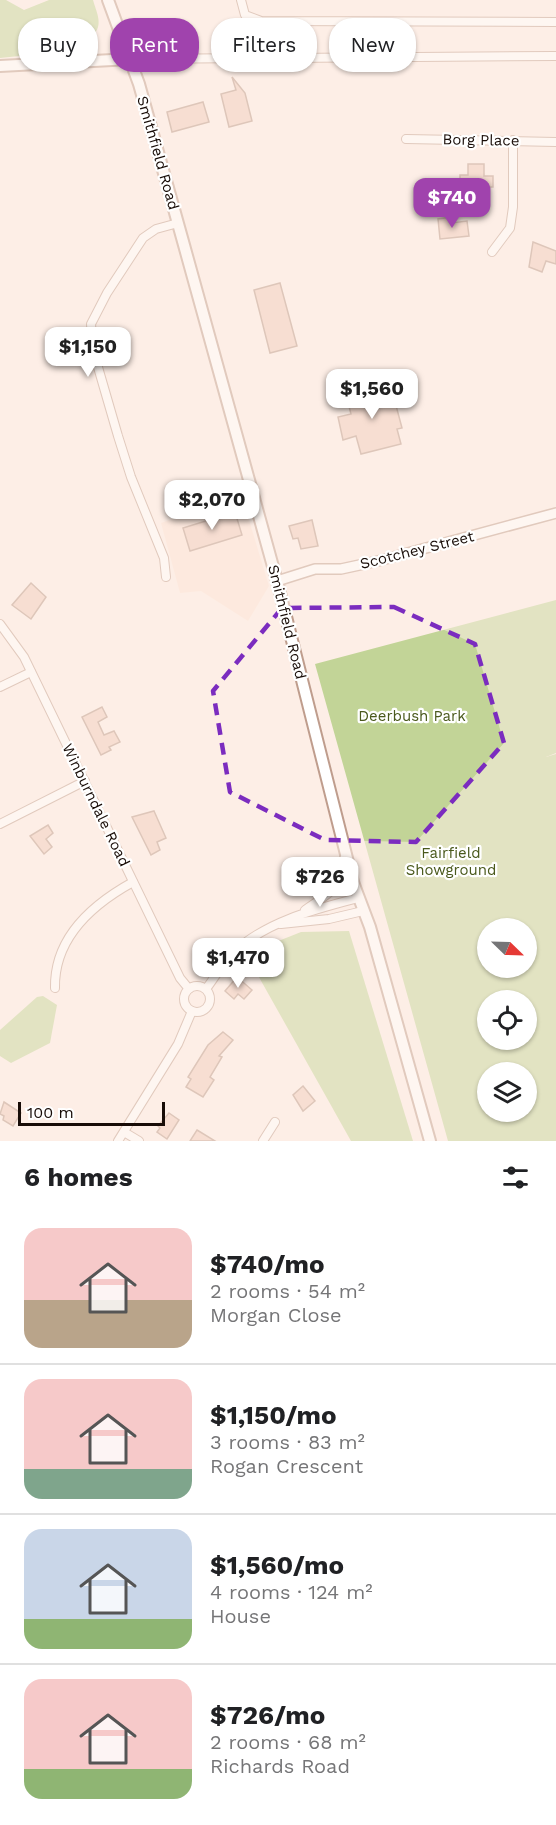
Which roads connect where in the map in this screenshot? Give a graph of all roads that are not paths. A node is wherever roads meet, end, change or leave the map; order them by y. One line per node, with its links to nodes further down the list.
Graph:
1 (108, 0): 3 (main road, Smithfield Road)
2 (242, 0): 4 (street)
3 (115, 18)
4 (556, 22)
5 (556, 56): 6 (street)
6 (199, 58)
7 (110, 60): 8 (main road)
8 (0, 66)
9 (135, 72): 13 (main road, Smithfield Road)
10 (406, 139): 11 (street, Borg Place)
11 (513, 140): 12 (street, Borg Place); 14 (street)
12 (556, 142)
13 (178, 223): 16 (street); 17 (main road, Smithfield Road)
14 (492, 252)
15 (556, 513): 17 (street, Scotchey Street)
16 (166, 577)
17 (277, 581): 23 (main road, Smithfield Road)
18 (0, 624): 19 (street, Winburndale Road)
19 (31, 672): 20 (street); 21 (street, Winburndale Road)
20 (0, 687)
21 (85, 781): 22 (street); 24 (street, Winburndale Road)
22 (0, 824)
23 (345, 851): 25 (main road, Smithfield Road); 27 (street)
24 (133, 882): 29 (street); 30 (street, Winburndale Road)
25 (358, 898): 26 (main road, Smithfield Road); 27 (street)
26 (363, 911): 28 (street); 38 (main road, Smithfield Road)
27 (299, 914): 28 (street)
28 (279, 924): 31 (street)
29 (55, 988)
30 (189, 989): 31 (street); 32 (street)
31 (206, 989): 32 (street)
32 (192, 1011): 34 (street)
33 (275, 1122): 37 (street)
34 (124, 1132): 35 (street); 36 (street)
35 (118, 1141)
36 (139, 1141)
37 (263, 1141)
38 (430, 1141)

